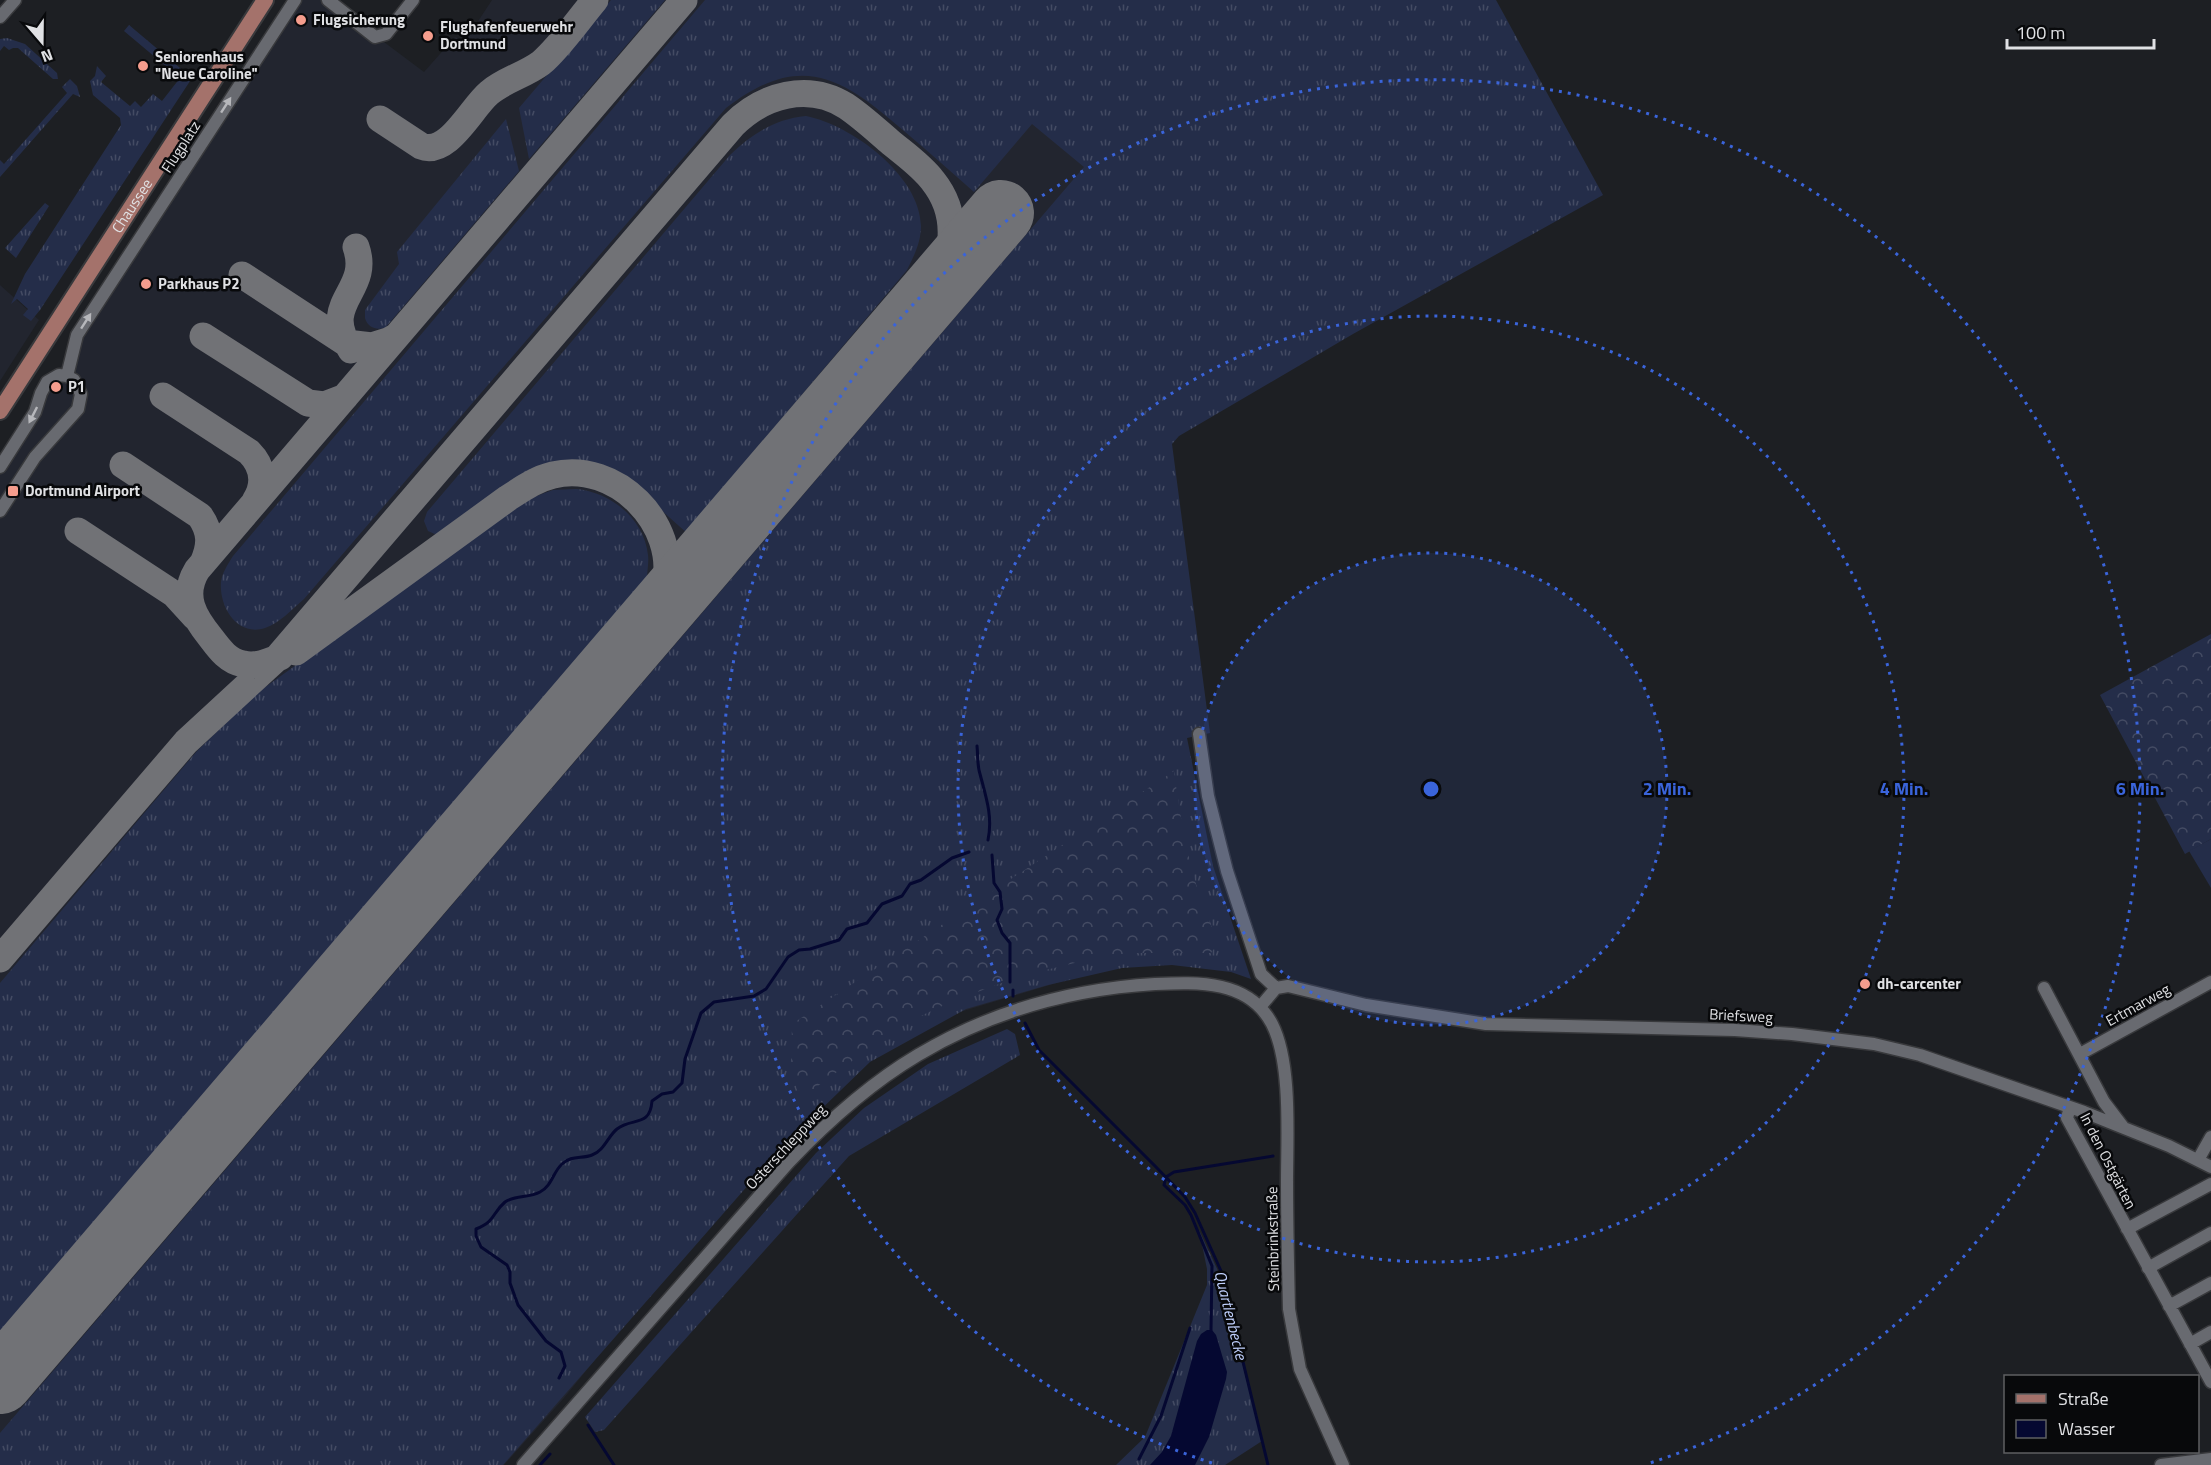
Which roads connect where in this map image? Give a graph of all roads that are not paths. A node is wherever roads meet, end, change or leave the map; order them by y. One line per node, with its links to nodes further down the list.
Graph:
1 (15, 0): 6 (street)
2 (265, 0): 8 (main road, Chaussee)
3 (295, 0): 7 (street, Flugplatz, one-way to 3)
4 (328, 0): 5 (street)
5 (412, 0)
6 (0, 17)
7 (67, 376): 9 (street, one-way to 9); 10 (street)
8 (0, 411)
9 (0, 467)
10 (0, 511)
11 (1198, 734): 13 (street)
12 (2211, 982): 16 (street, Ertmarweg)
13 (1276, 988): 15 (street); 18 (street, Briefsweg)
14 (2044, 988): 16 (street)
15 (1260, 1007): 34 (street, Osterschleppweg); 35 (street, Steinbrinkstraße)
16 (2080, 1054): 17 (street)
17 (2096, 1088): 19 (street); 20 (street)
18 (2070, 1107): 19 (street, Briefsweg); 25 (street, In den Ostgärten)
19 (2084, 1112): 20 (street, Briefsweg)
20 (2123, 1128): 22 (street, Briefsweg)
21 (2211, 1137): 22 (street)
22 (2198, 1160): 23 (street, Briefsweg)
23 (2211, 1167)
24 (2211, 1184): 25 (street, In den Ostgärten)
25 (2127, 1229): 27 (street, In den Ostgärten)
26 (2209, 1234): 27 (street)
27 (2148, 1268): 29 (street, In den Ostgärten)
28 (2211, 1283): 29 (street)
29 (2169, 1306): 31 (street, In den Ostgärten)
30 (2211, 1332): 31 (street)
31 (2190, 1344): 32 (street, In den Ostgärten)
32 (2211, 1382)
33 (2211, 1459): 36 (street)
34 (523, 1465)
35 (1343, 1465)
36 (2161, 1465)

